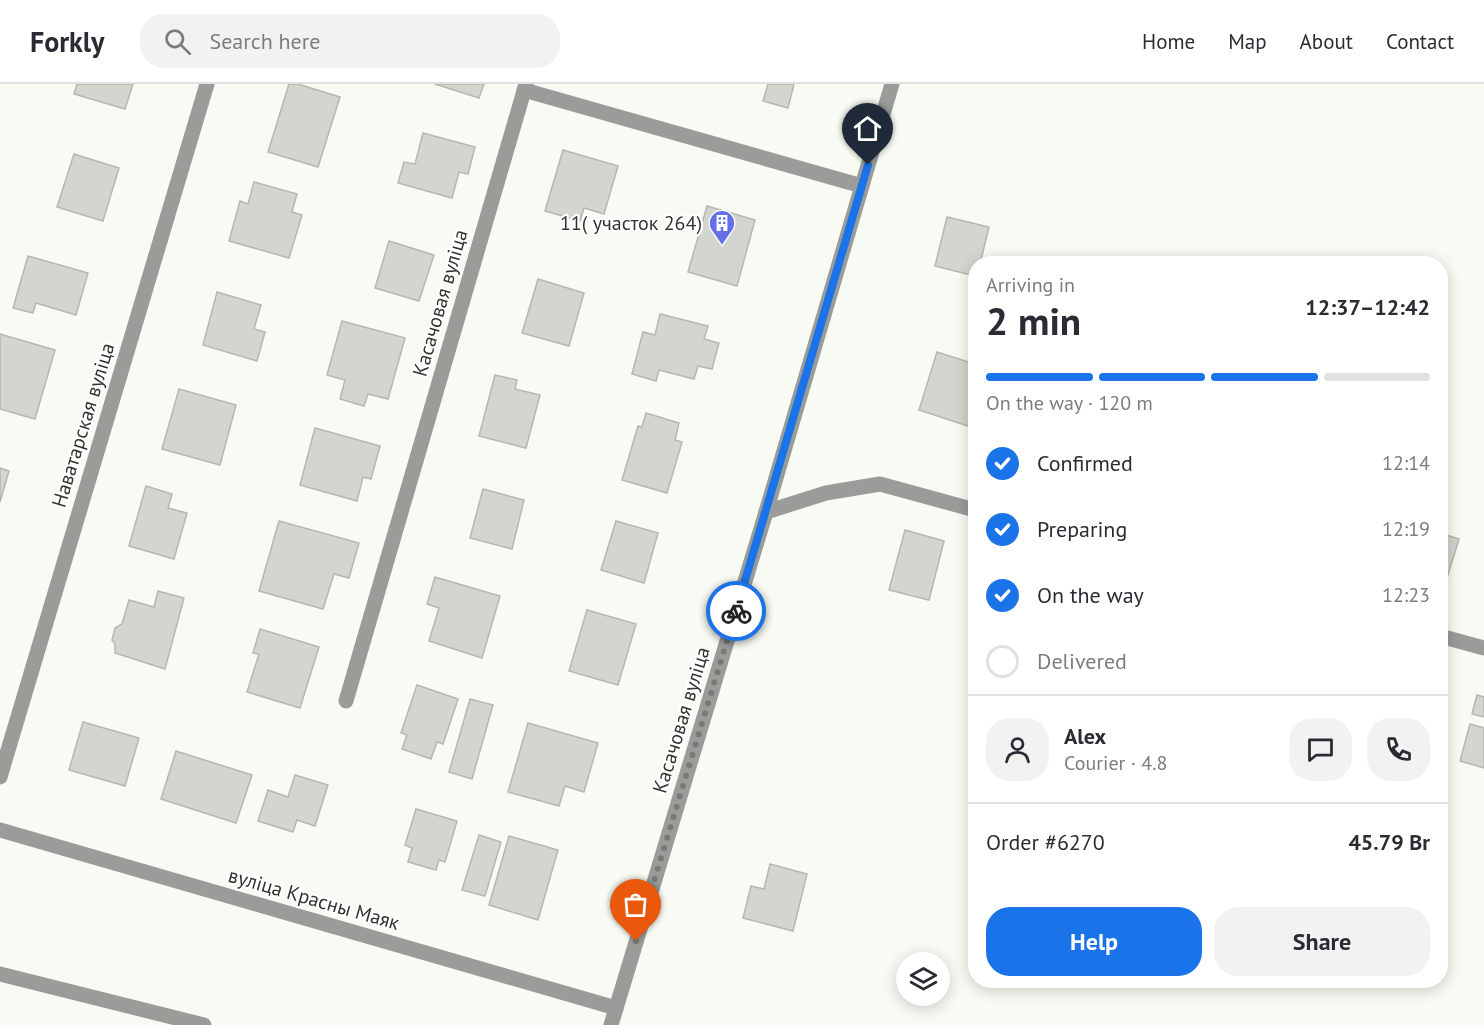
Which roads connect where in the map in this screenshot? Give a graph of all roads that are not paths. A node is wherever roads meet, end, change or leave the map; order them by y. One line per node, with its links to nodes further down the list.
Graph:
1 (207, 84): 10 (street, Наватарская вуліца)
2 (892, 84): 4 (street, Касачовая вуліца)
3 (525, 87): 4 (street, Касачовая вуліца); 9 (street, Касачовая вуліца)
4 (862, 186): 6 (street, Касачовая вуліца)
5 (968, 508): 6 (street)
6 (766, 512): 13 (street, Касачовая вуліца)
7 (1448, 638): 8 (street)
8 (1484, 648)
9 (346, 701)
10 (0, 777)
11 (0, 830): 13 (street, вуліца Красны Маяк)
12 (0, 974): 14 (street)
13 (616, 1008): 15 (street, Касачовая вуліца)
14 (204, 1025)
15 (611, 1025)

